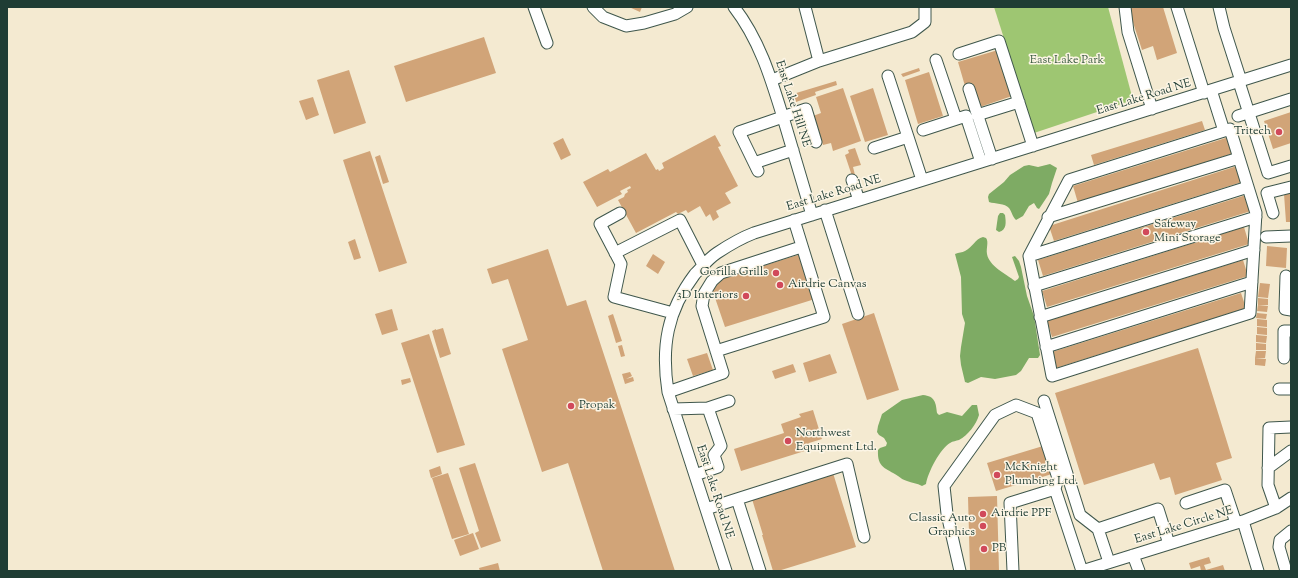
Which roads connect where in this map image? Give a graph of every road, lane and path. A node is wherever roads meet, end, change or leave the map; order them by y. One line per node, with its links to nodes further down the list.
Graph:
1 (534, 7): 10 (street)
2 (593, 7): 3 (street)
3 (687, 7)
4 (734, 7): 16 (street, East Lake Hill NE)
5 (805, 7): 13 (street)
6 (925, 7): 13 (street)
7 (1125, 7): 22 (street)
8 (1177, 7): 19 (street)
9 (1219, 7): 17 (street)
10 (547, 43)
11 (959, 54): 21 (street)
12 (936, 60): 27 (street)
13 (819, 61): 16 (street)
14 (1291, 65): 17 (street, East Lake Road NE)
15 (888, 76): 30 (street)
16 (772, 80): 26 (street, East Lake Hill NE)
17 (1240, 81): 19 (street, East Lake Road NE); 23 (street)
18 (969, 89): 24 (street)
19 (1208, 91): 22 (street, East Lake Road NE); 29 (street)
20 (1291, 99): 23 (street)
21 (1019, 102): 24 (street); 32 (street)
22 (1152, 109): 32 (street, East Lake Road NE)
23 (1248, 112): 25 (street); 37 (street)
24 (977, 115): 36 (street)
25 (1238, 116)
26 (783, 117): 31 (street); 34 (street, East Lake Hill NE); 34 (street)
27 (956, 119): 28 (street); 36 (street)
28 (923, 130)
29 (1224, 131): 35 (street); 47 (street)
30 (908, 137): 33 (street); 39 (street)
31 (816, 142)
32 (1033, 146): 36 (street, East Lake Road NE)
33 (874, 148)
34 (793, 150): 46 (street, East Lake Hill NE)
35 (1239, 158): 40 (street); 47 (street)
36 (986, 160): 39 (street, East Lake Road NE)
37 (1291, 166)
38 (852, 180): 42 (street)
39 (922, 180): 42 (street, East Lake Road NE)
40 (1248, 187): 48 (street); 55 (street)
41 (1291, 187): 45 (street)
42 (859, 200): 43 (street, East Lake Road NE)
43 (825, 210): 46 (street, East Lake Road NE); 62 (street)
44 (620, 213): 54 (street)
45 (1273, 213)
46 (812, 214): 49 (street, East Lake Road NE)
47 (1048, 217): 55 (street)
48 (1256, 217): 53 (street); 59 (street)
49 (794, 220): 52 (street); 56 (street, East Lake Road NE)
50 (1291, 236): 51 (street)
51 (1266, 237)
52 (801, 247): 66 (street); 66 (street)
53 (1254, 250): 58 (street); 63 (street)
54 (615, 253): 56 (street); 61 (street)
55 (1028, 256): 59 (street)
56 (703, 265): 61 (street, East Lake Road NE)
57 (1286, 276): 60 (street)
58 (1252, 282): 65 (street); 65 (street)
59 (1034, 286): 63 (street)
60 (1291, 310)
61 (673, 313): 70 (street, East Lake Road NE)
62 (858, 314)
63 (1040, 317): 65 (street)
64 (1291, 331): 67 (street)
65 (1046, 347)
66 (716, 351): 70 (street)
67 (1284, 358)
68 (1279, 389): 69 (street)
69 (1291, 389)
70 (668, 392): 74 (street, East Lake Road NE)
71 (729, 401): 73 (street)
72 (1044, 401): 86 (street)
73 (708, 408): 74 (street); 78 (street)
74 (673, 409): 78 (street, East Lake Road NE)
75 (1291, 427): 77 (street)
76 (1291, 451): 77 (street)
77 (1268, 468): 83 (street)
78 (695, 475): 84 (street, East Lake Road NE)
79 (1055, 489): 94 (street); 95 (street); 96 (street)
80 (737, 498): 84 (street); 88 (street); 93 (street)
81 (1291, 498): 83 (street, East Lake Circle NE)
82 (1186, 503): 85 (street)
83 (1276, 508): 85 (street, East Lake Circle NE)
84 (706, 509): 92 (street, East Lake Road NE)
85 (1239, 522): 89 (street, East Lake Circle NE); 98 (street)
86 (1098, 528): 89 (street); 91 (street)
87 (1291, 531): 99 (street)
88 (864, 537)
89 (1169, 544): 90 (street, East Lake Circle NE)
90 (1133, 555): 91 (street, East Lake Circle NE); 97 (street)
91 (1109, 562): 96 (street, East Lake Circle NE)
92 (726, 571)
93 (760, 571)
94 (960, 571)
95 (1013, 571)
96 (1082, 571)
97 (1138, 571)
98 (1258, 571)
99 (1286, 571)

